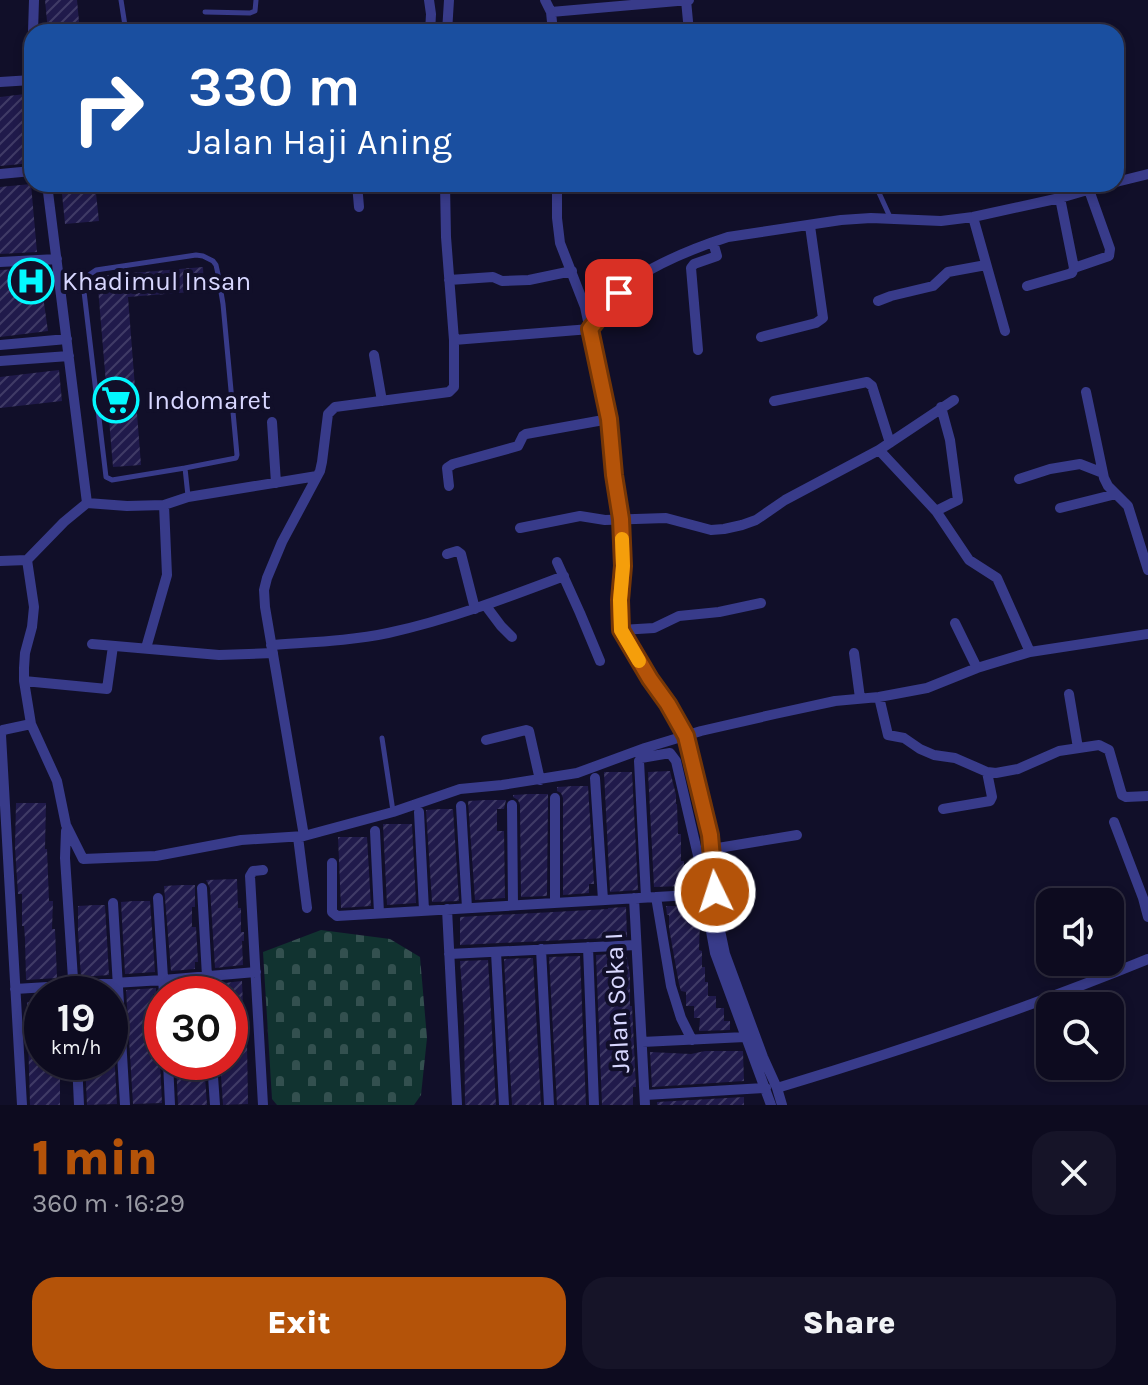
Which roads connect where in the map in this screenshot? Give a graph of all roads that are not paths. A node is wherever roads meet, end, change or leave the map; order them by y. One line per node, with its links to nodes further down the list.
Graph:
1 (34, 0): 11 (street)
2 (121, 0): 12 (lane)
3 (256, 0): 9 (lane)
4 (429, 0): 13 (street)
5 (449, 0): 14 (street)
6 (545, 0): 10 (street)
7 (688, 0): 8 (street); 16 (street)
8 (652, 2): 10 (street)
9 (205, 12)
10 (551, 12): 15 (street)
11 (33, 24)
12 (125, 24)
13 (430, 24)
14 (448, 24)
15 (552, 24)
16 (689, 24)
17 (24, 80): 18 (street)
18 (0, 82)
19 (24, 172): 20 (street)
20 (0, 174)
21 (1148, 174): 22 (street)
22 (1124, 180)
23 (48, 192): 36 (street)
24 (358, 192): 31 (street)
25 (445, 192): 43 (street)
26 (557, 192): 40 (street)
27 (879, 192): 33 (lane)
28 (1082, 192): 30 (street)
29 (1090, 192): 39 (street)
30 (1060, 198): 32 (street); 39 (street)
31 (359, 207)
32 (973, 217): 33 (street); 38 (street)
33 (891, 218): 34 (street)
34 (810, 226): 35 (street); 48 (street)
35 (713, 242): 46 (street); 52 (street)
36 (57, 259): 37 (street); 41 (street)
37 (0, 262)
38 (986, 265): 45 (street); 47 (street)
39 (1074, 268): 44 (street)
40 (572, 271): 43 (street); 46 (street)
41 (59, 275): 42 (lane); 49 (street)
42 (86, 277): 65 (lane); 65 (lane)
43 (449, 280): 50 (street)
44 (1027, 286)
45 (878, 301)
46 (590, 329): 50 (street); 61 (street)
47 (1005, 331)
48 (761, 337)
49 (67, 339): 51 (street); 54 (street)
50 (454, 340): 58 (street)
51 (0, 345)
52 (698, 350)
53 (374, 355): 58 (street)
54 (69, 356): 55 (street); 73 (street)
55 (0, 361)
56 (1086, 392): 66 (street)
57 (954, 400): 60 (street)
58 (382, 401): 67 (street)
59 (774, 401): 63 (street)
60 (941, 407): 63 (street); 76 (street)
61 (609, 419): 70 (street); 77 (street)
62 (272, 422): 69 (street)
63 (890, 443): 64 (street)
64 (879, 450): 76 (street); 77 (street)
65 (185, 468): 72 (lane)
66 (1103, 473): 68 (street); 71 (street)
67 (317, 476): 69 (street); 94 (street)
68 (1019, 479)
69 (276, 483): 72 (street)
70 (449, 486)
71 (1116, 494): 75 (street); 83 (street)
72 (188, 497): 74 (street)
73 (87, 503): 74 (street); 80 (street)
74 (164, 505): 93 (street)
75 (1060, 508)
76 (936, 511): 95 (street)
77 (621, 519): 78 (street); 88 (street)
78 (520, 528)
79 (447, 554): 86 (street)
80 (27, 560): 81 (street); 99 (street)
81 (0, 561)
82 (557, 562): 84 (street)
83 (1148, 570)
84 (564, 576): 86 (street); 97 (street)
85 (761, 603): 88 (street)
86 (480, 608): 90 (street); 94 (street)
87 (955, 623): 98 (street)
88 (621, 630): 104 (street)
89 (1148, 634): 95 (street)
90 (512, 637)
91 (92, 644): 92 (street)
92 (113, 646): 93 (street); 99 (street)
93 (146, 648): 94 (street)
94 (272, 649): 122 (street)
95 (1030, 652): 98 (street)
96 (854, 653): 102 (street)
97 (600, 661)
98 (977, 668): 101 (street)
99 (24, 681): 103 (street)
100 (1069, 694): 107 (street)
101 (879, 697): 102 (street); 108 (street)
102 (860, 698): 104 (street)
103 (31, 724): 119 (street); 152 (street)
104 (686, 736): 110 (street); 123 (street)
105 (382, 738): 116 (lane)
106 (486, 740): 110 (street)
107 (1078, 748): 108 (street); 111 (street)
108 (987, 772): 115 (street)
109 (595, 778): 131 (street)
110 (540, 780): 116 (street)
111 (1148, 796)
112 (555, 798): 132 (street)
113 (512, 805): 134 (street)
114 (461, 806): 136 (street)
115 (943, 809)
116 (393, 812): 122 (street)
117 (419, 812): 138 (street)
118 (1114, 822): 140 (street)
119 (66, 825): 122 (street); 148 (street)
120 (375, 831): 139 (street)
121 (797, 835): 123 (street)
122 (301, 836): 135 (street)
123 (712, 849): 161 (street)
124 (332, 863): 139 (street)
125 (263, 870): 147 (street)
126 (202, 888): 151 (street)
127 (707, 894): 128 (street); 128 (street); 154 (street)
128 (651, 897): 130 (street); 155 (street)
129 (158, 898): 150 (street)
130 (634, 898): 131 (street); 141 (street, Jalan Soka I)
131 (603, 900): 132 (street)
132 (555, 902): 134 (street)
133 (113, 903): 149 (street)
134 (513, 905): 136 (street)
135 (307, 908)
136 (467, 908): 137 (street)
137 (447, 909): 138 (street); 145 (street)
138 (424, 910): 139 (street)
139 (379, 913)
140 (1148, 917)
141 (636, 945): 142 (street); 156 (street, Jalan Soka I)
142 (588, 947): 143 (street); 172 (street)
143 (541, 949): 144 (street); 171 (street)
144 (496, 952): 145 (street); 170 (street)
145 (449, 954): 169 (street)
146 (1148, 959): 161 (street)
147 (256, 972): 151 (street); 168 (street)
148 (72, 976)
149 (118, 976)
150 (163, 976)
151 (207, 976)
152 (15, 989): 153 (street); 163 (street)
153 (24, 989)
154 (745, 1037): 155 (street); 161 (street)
155 (692, 1040): 156 (street)
156 (642, 1042): 162 (street, Jalan Soka I)
157 (78, 1080): 164 (street)
158 (124, 1080): 165 (street)
159 (169, 1080): 166 (street)
160 (213, 1080): 167 (street)
161 (771, 1088): 162 (street); 173 (street); 174 (street)
162 (645, 1100)
163 (22, 1105)
164 (79, 1105)
165 (125, 1105)
166 (170, 1105)
167 (215, 1105)
168 (263, 1105)
169 (457, 1105)
170 (504, 1105)
171 (549, 1105)
172 (594, 1105)
173 (771, 1105)
174 (782, 1105)

